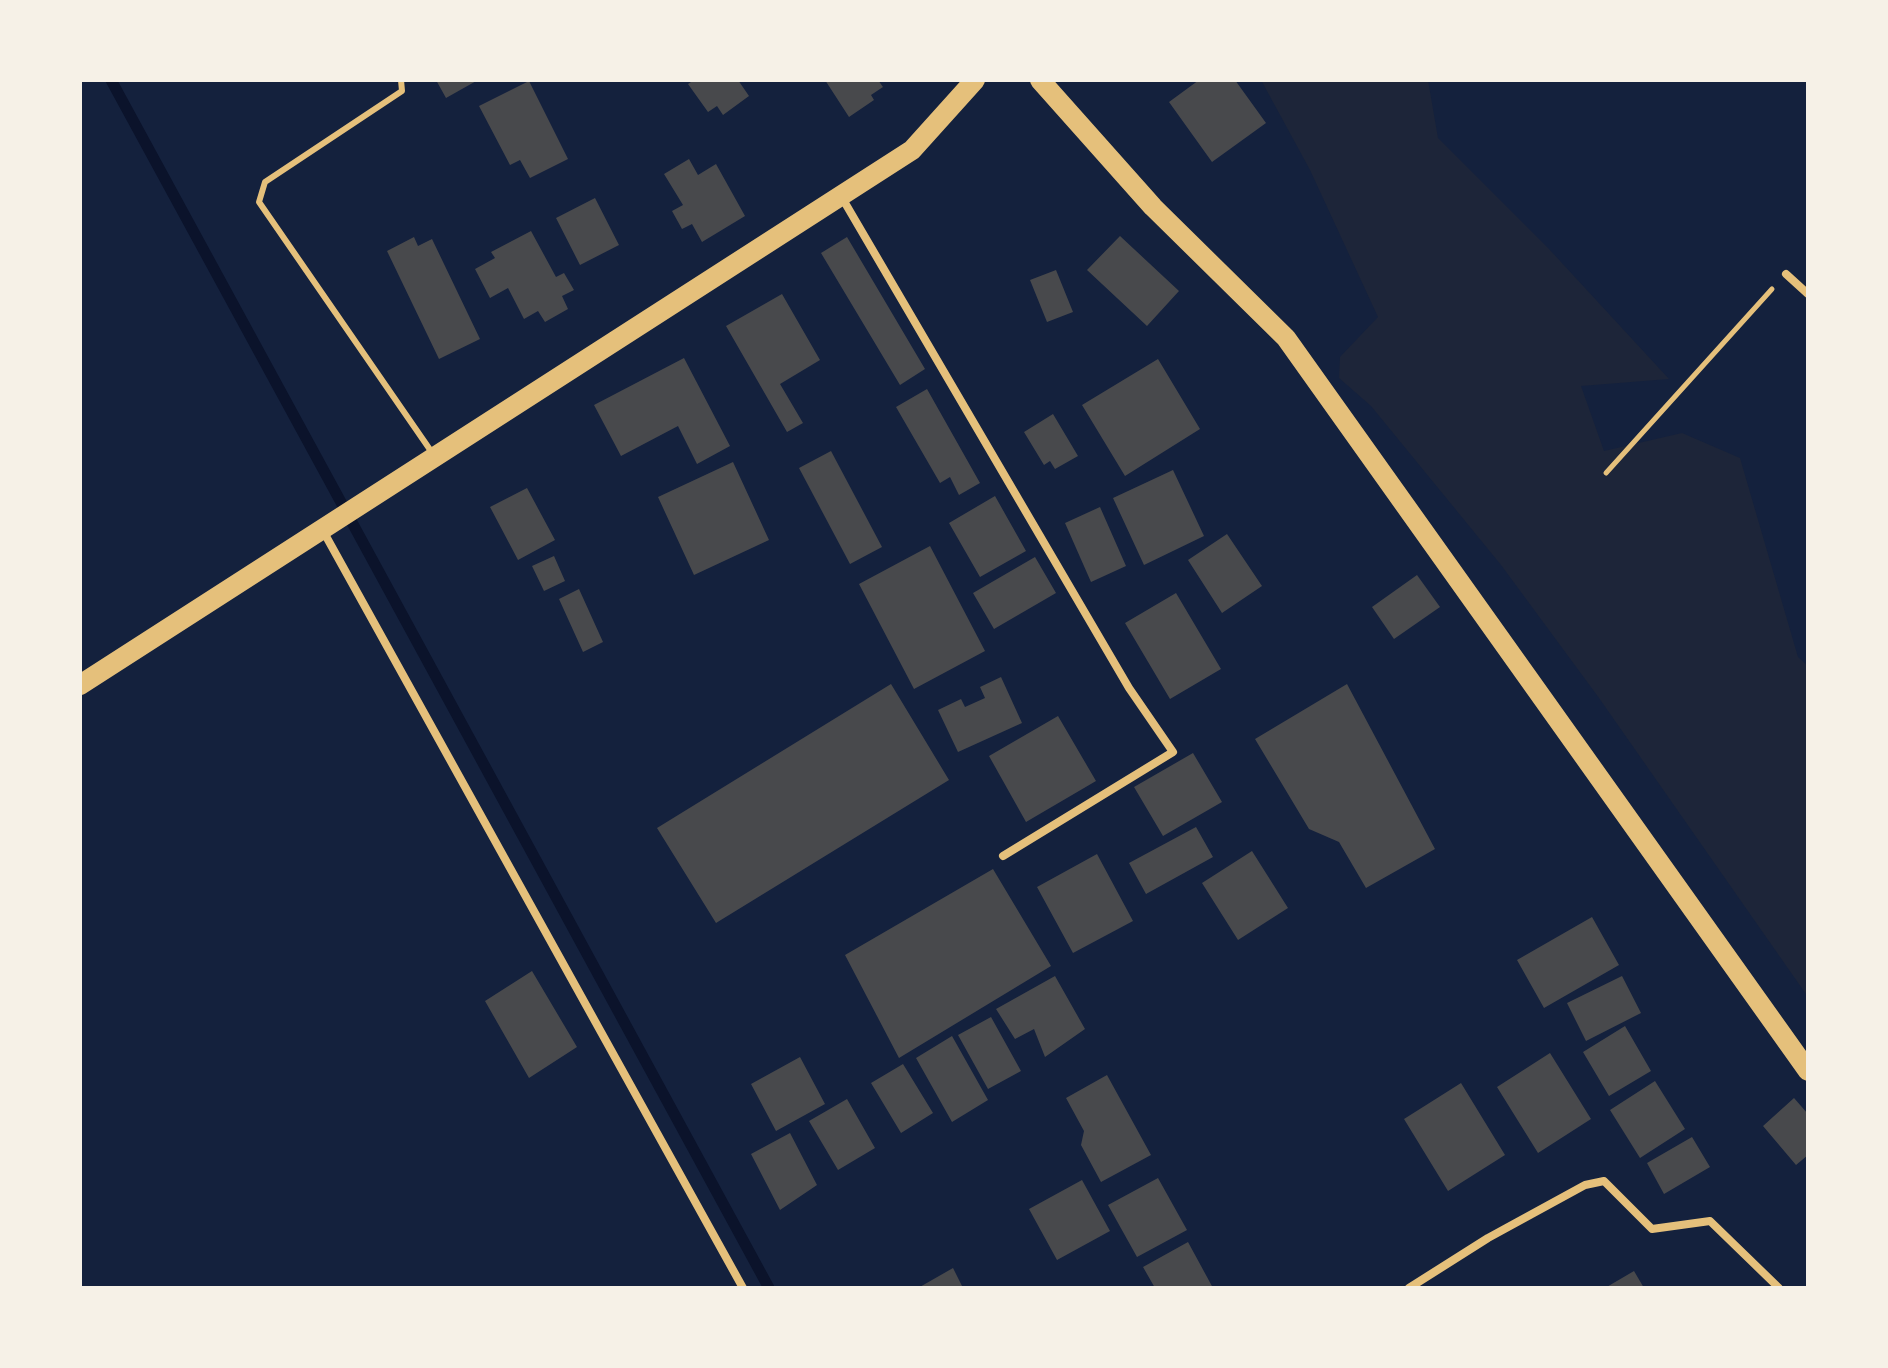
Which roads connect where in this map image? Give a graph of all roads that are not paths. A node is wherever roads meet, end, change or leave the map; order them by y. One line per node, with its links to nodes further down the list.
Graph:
1 (401, 80): 7 (lane)
2 (975, 80): 4 (main road)
3 (1040, 80): 11 (main road)
4 (841, 196): 7 (main road); 10 (street)
5 (1786, 274): 6 (street)
6 (1808, 294)
7 (435, 457): 8 (main road)
8 (322, 528): 9 (main road); 12 (street)
9 (80, 685)
10 (1003, 856)
11 (1808, 1071)
12 (743, 1288)
13 (1409, 1288): 14 (street)
14 (1779, 1288)

